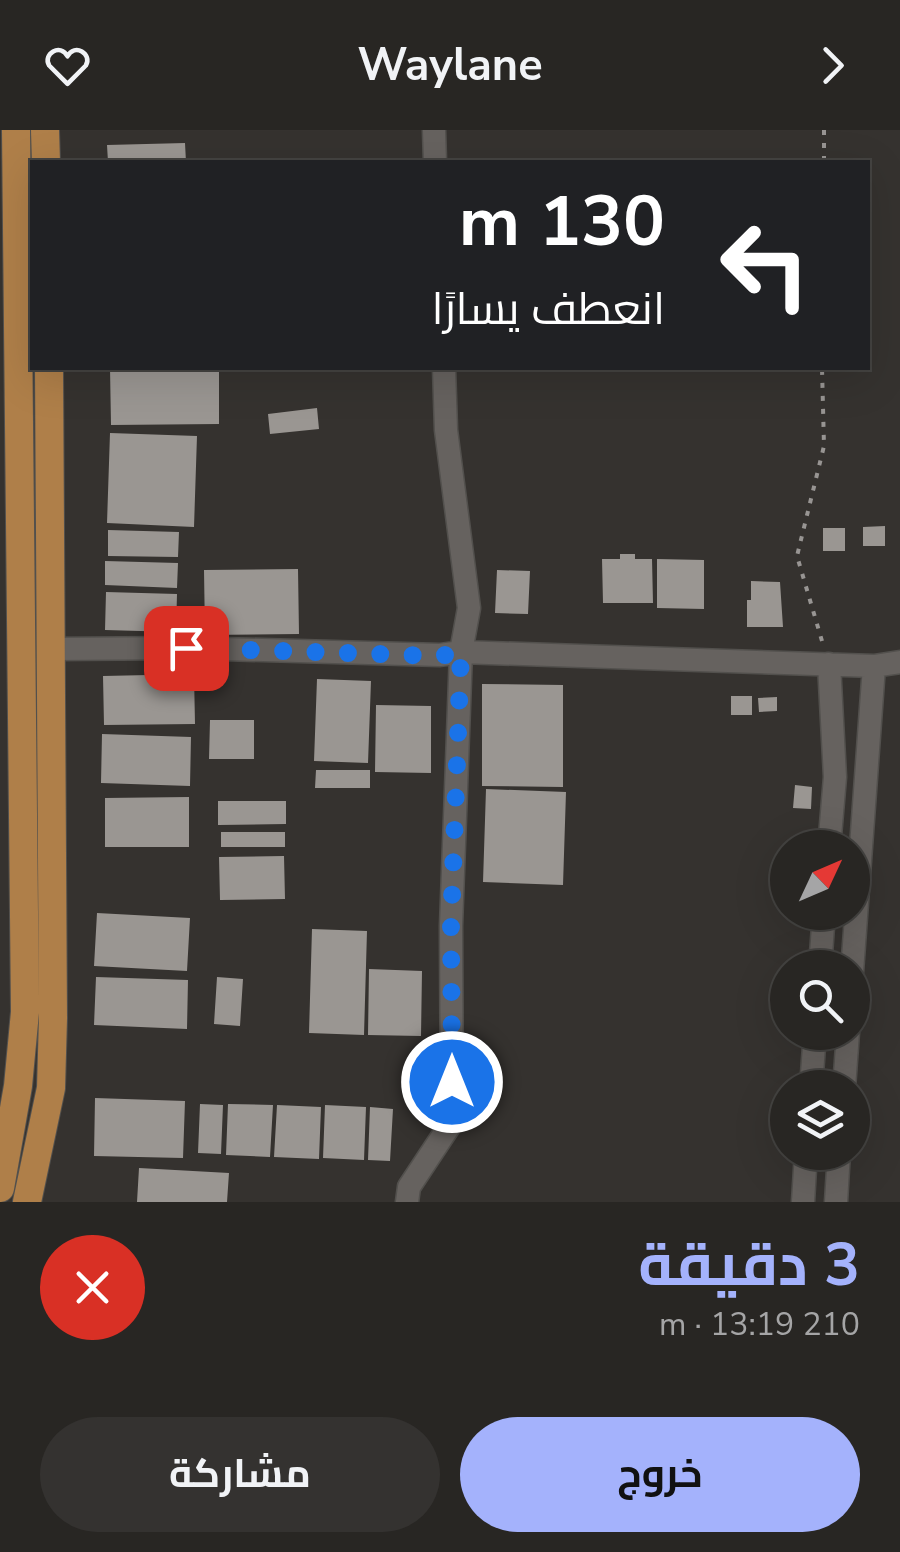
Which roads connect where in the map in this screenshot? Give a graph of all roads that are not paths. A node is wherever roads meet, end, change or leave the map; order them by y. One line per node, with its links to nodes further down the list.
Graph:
1 (16, 130): 6 (main road)
2 (45, 130): 4 (main road)
3 (434, 130): 5 (street)
4 (46, 160)
5 (435, 160)
6 (10, 262): 14 (main road)
7 (49, 370): 9 (main road)
8 (444, 370): 10 (street)
9 (53, 649): 10 (street); 21 (main road)
10 (461, 652): 12 (street); 22 (street)
11 (900, 662): 13 (street)
12 (829, 664): 13 (street); 15 (street)
13 (874, 666): 16 (street)
14 (11, 714): 17 (main road)
15 (830, 830)
16 (854, 950)
17 (9, 1086): 20 (main road)
18 (805, 1170): 23 (street)
19 (838, 1170): 24 (street)
20 (0, 1188)
21 (26, 1202)
22 (407, 1202)
23 (802, 1202)
24 (836, 1202)

